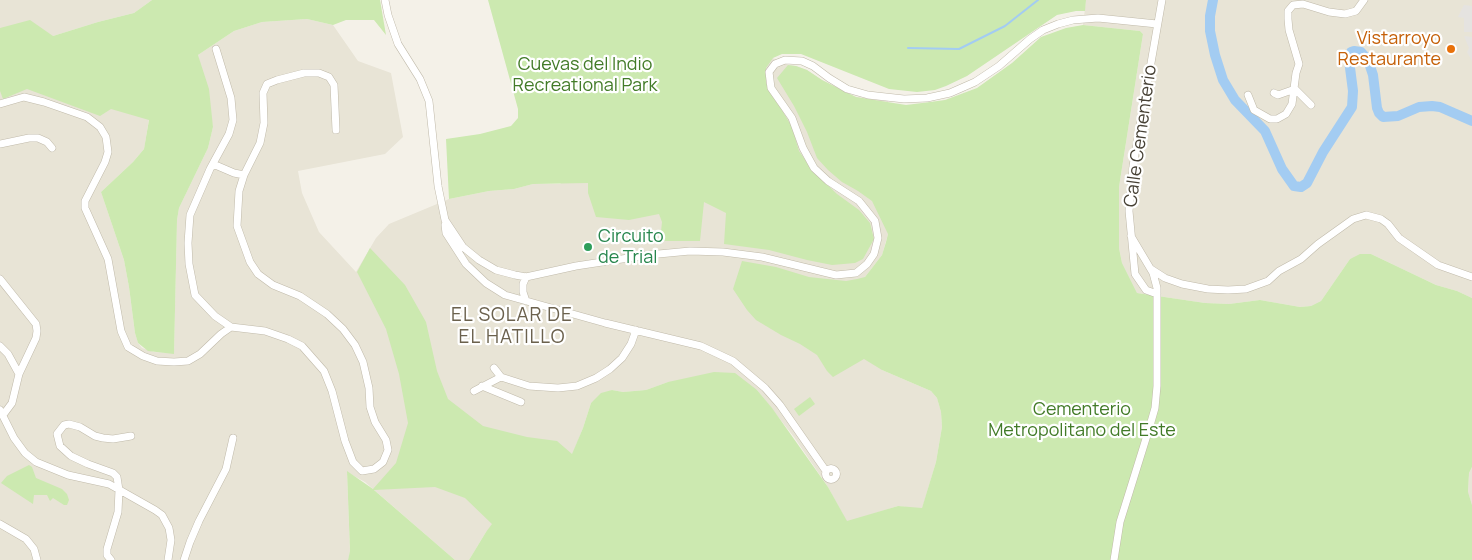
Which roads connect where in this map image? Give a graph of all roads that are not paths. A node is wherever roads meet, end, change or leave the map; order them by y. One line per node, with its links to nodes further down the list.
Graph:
1 (385, 0): 16 (street)
2 (1162, 0): 4 (street, Calle Cementerio)
3 (1364, 0): 6 (street)
4 (1157, 24): 17 (street, Calle Cementerio); 19 (street)
5 (216, 49): 14 (street)
6 (1295, 89): 7 (street); 8 (street); 10 (street)
7 (1274, 93)
8 (1248, 95)
9 (0, 104): 25 (street)
10 (1311, 105)
11 (336, 130): 15 (street)
12 (0, 144): 13 (street)
13 (52, 148)
14 (213, 164): 15 (street); 25 (street)
15 (244, 175): 25 (street)
16 (445, 220): 19 (street); 24 (street)
17 (1130, 236): 18 (street); 22 (street, Calle Cementerio)
18 (1152, 271): 20 (street); 22 (street); 23 (street)
19 (526, 277): 24 (street)
20 (1472, 277)
21 (0, 279): 29 (street)
22 (1138, 280): 23 (street)
23 (1157, 294): 44 (street)
24 (526, 301): 26 (street)
25 (231, 327)
26 (636, 330): 30 (street); 37 (street)
27 (0, 346): 29 (street)
28 (494, 368): 30 (street)
29 (19, 374): 34 (street)
30 (500, 377): 31 (street)
31 (482, 386): 32 (street); 33 (street)
32 (474, 391)
33 (521, 402)
34 (2, 413): 38 (street)
35 (131, 436): 38 (street)
36 (233, 438): 43 (street)
37 (826, 471)
38 (119, 490): 41 (street); 42 (street)
39 (0, 524): 40 (street)
40 (37, 560)
41 (111, 560)
42 (168, 560)
43 (184, 560)
44 (1114, 560)

